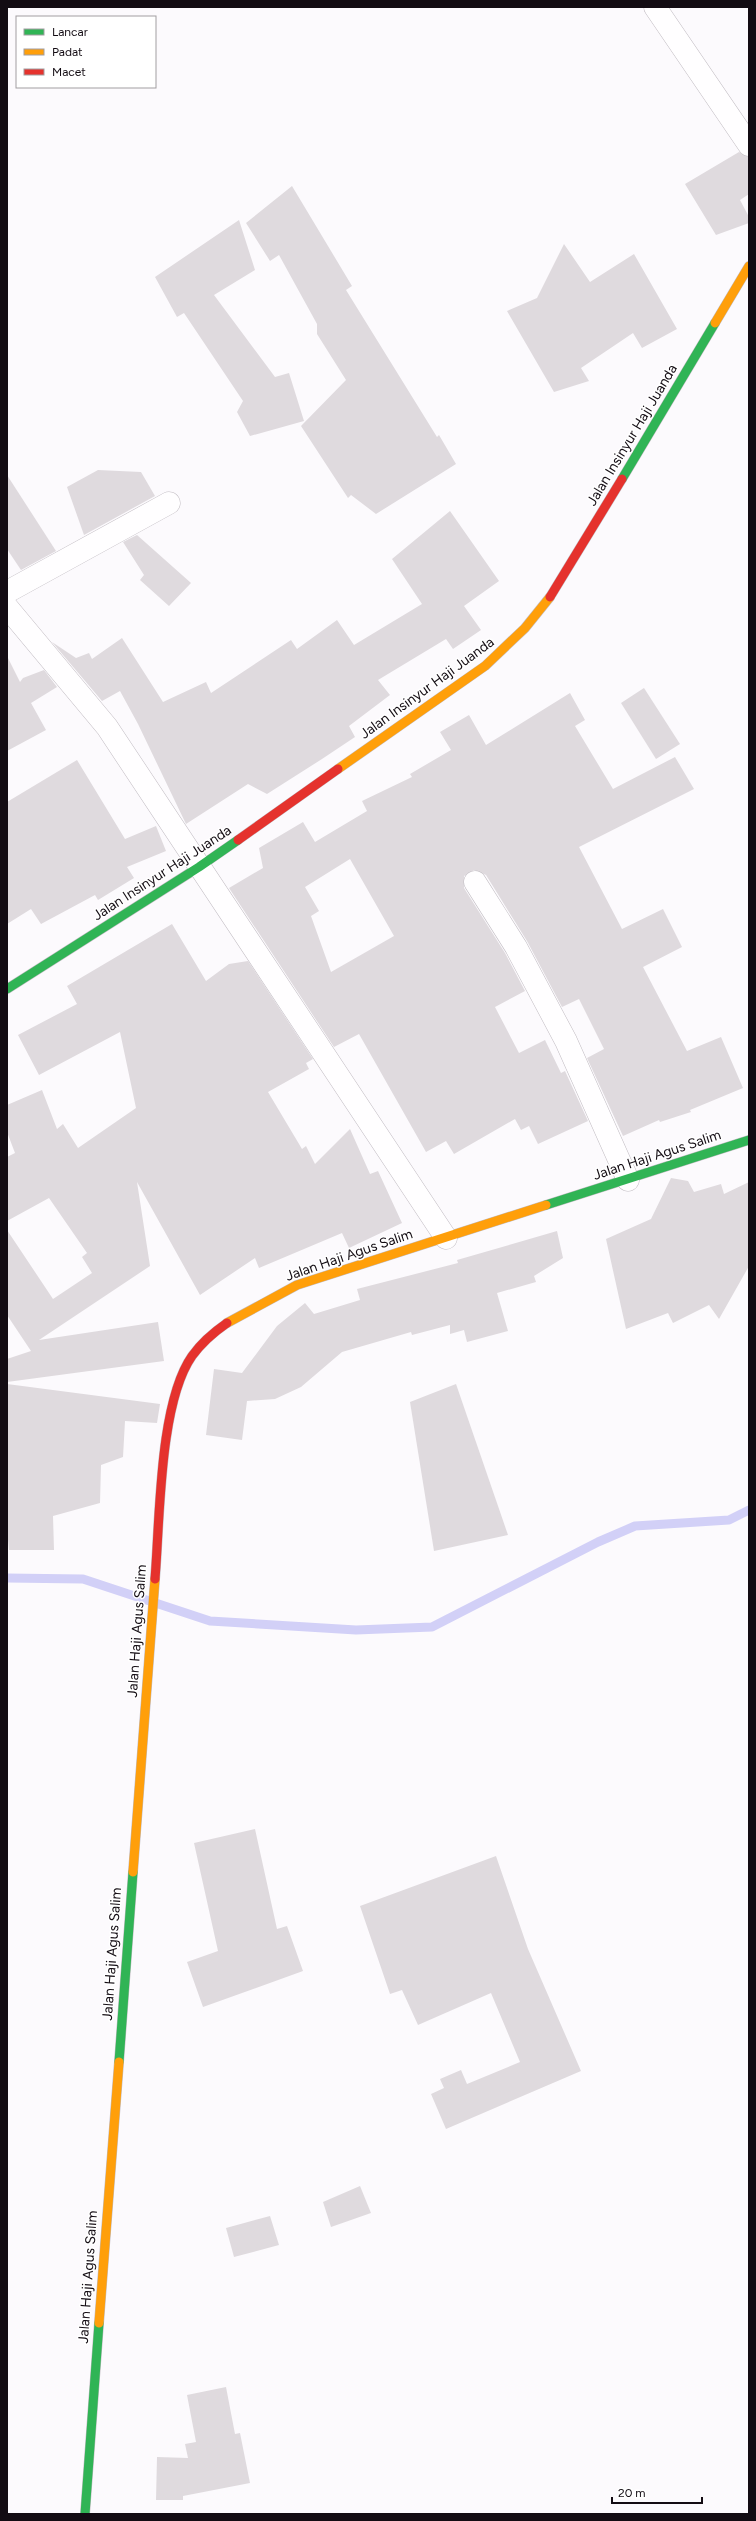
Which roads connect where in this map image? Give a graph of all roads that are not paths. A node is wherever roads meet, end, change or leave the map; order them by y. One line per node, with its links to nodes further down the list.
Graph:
1 (655, 7): 2 (street)
2 (749, 145)
3 (749, 266): 7 (street, Jalan Insinyur Haji Juanda)
4 (169, 503): 5 (street)
5 (7, 592)
6 (7, 608): 7 (street)
7 (199, 867): 9 (street, Jalan Insinyur Haji Juanda); 12 (street)
8 (475, 882): 11 (street)
9 (7, 989)
10 (749, 1140): 11 (street, Jalan Haji Agus Salim)
11 (628, 1180): 12 (street, Jalan Haji Agus Salim)
12 (446, 1238): 13 (street, Jalan Haji Agus Salim)
13 (85, 2514)

